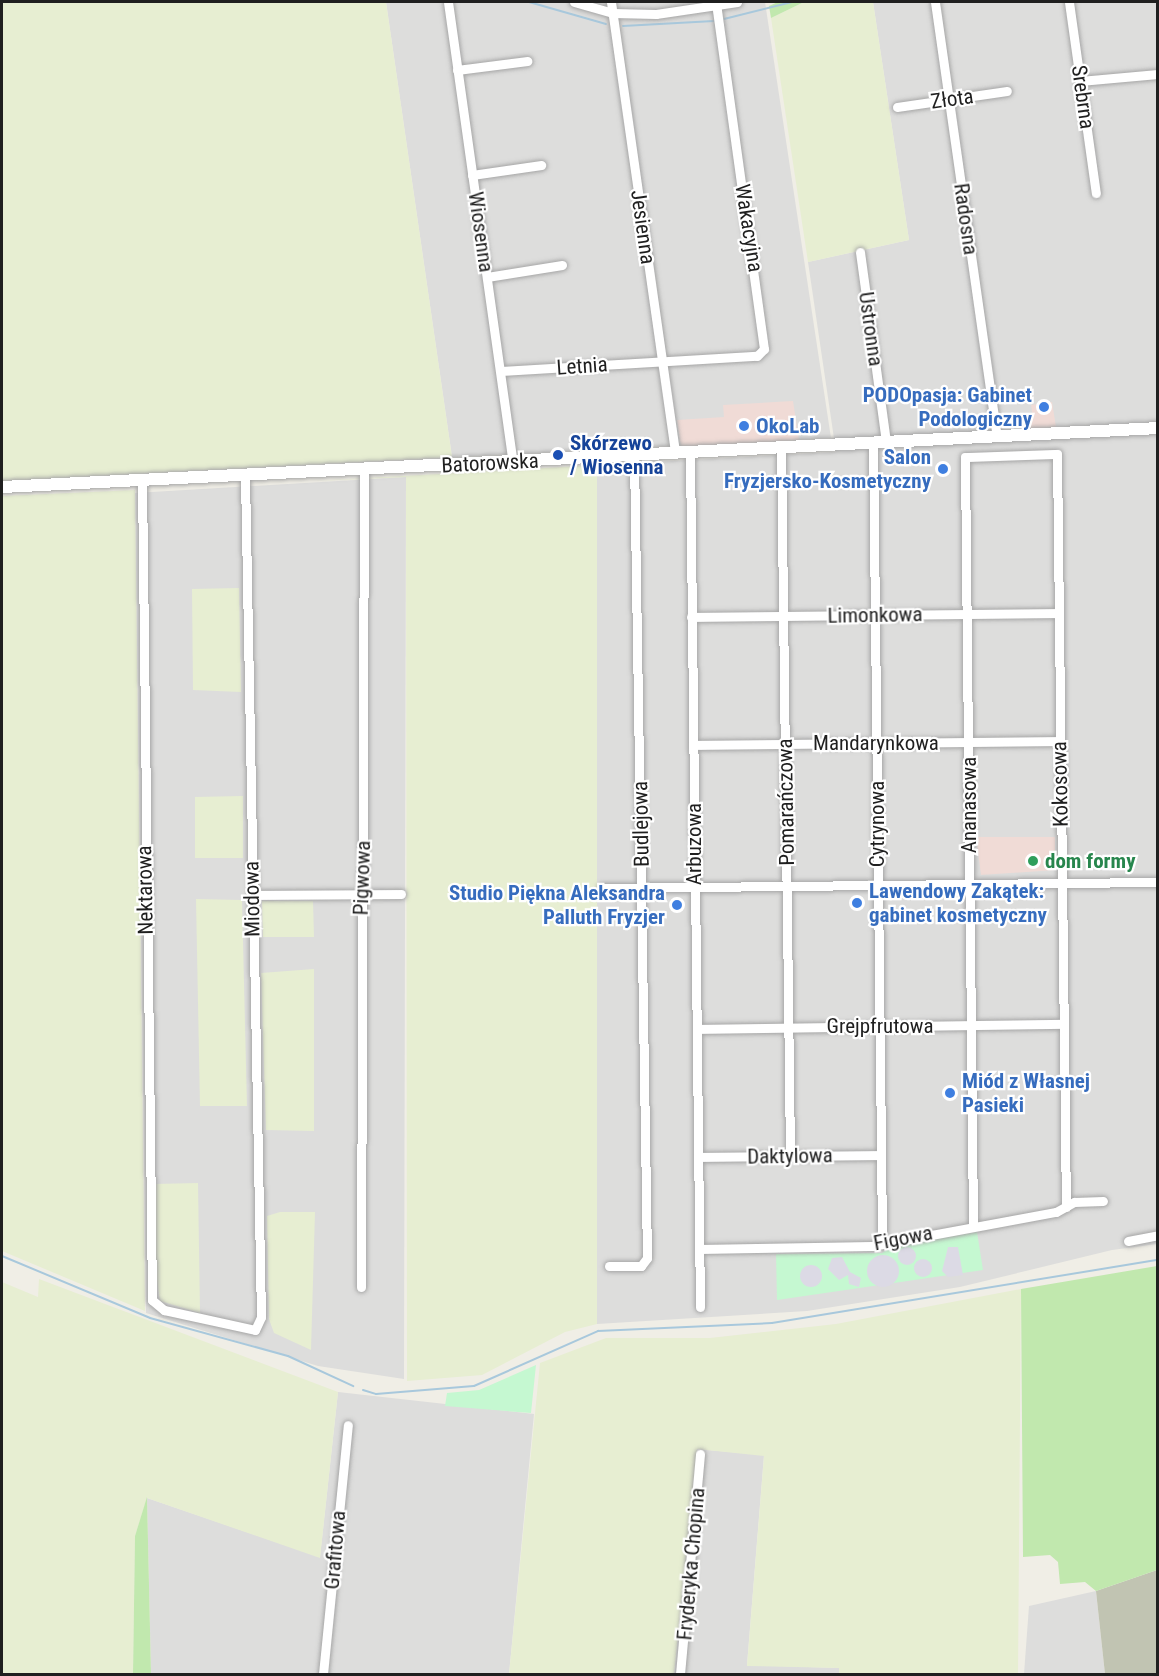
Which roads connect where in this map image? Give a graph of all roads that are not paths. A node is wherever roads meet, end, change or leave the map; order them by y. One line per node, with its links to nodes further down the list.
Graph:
1 (448, 2): 10 (street, Wiosenna)
2 (574, 2): 8 (street)
3 (611, 2): 8 (street, Jesienna)
4 (737, 2): 7 (street)
5 (935, 2): 14 (street, Radosna)
6 (1069, 2): 12 (street, Srebrna)
7 (716, 5): 8 (street); 22 (street, Wakacyjna)
8 (613, 13): 22 (street, Jesienna)
9 (527, 61): 10 (street)
10 (458, 70): 17 (street, Wiosenna)
11 (1158, 74): 12 (street)
12 (1080, 81): 18 (street, Srebrna)
13 (1007, 91): 14 (street, Złota)
14 (949, 99): 15 (street, Złota); 25 (street, Radosna)
15 (897, 107)
16 (541, 165): 17 (street)
17 (472, 175): 21 (street, Wiosenna)
18 (1096, 193)
19 (860, 252): 26 (street, Ustronna)
20 (562, 265): 21 (street)
21 (487, 277): 23 (street, Wiosenna)
22 (664, 360): 23 (street, Letnia); 28 (street, Jesienna)
23 (501, 371): 32 (street, Wiosenna)
24 (1158, 428): 25 (street, Batorowska)
25 (997, 437): 26 (street, Batorowska)
26 (879, 443): 27 (street, Batorowska); 39 (street, Cytrynowa)
27 (781, 448): 29 (street, Batorowska); 40 (street, Pomarańczowa)
28 (675, 453): 29 (street, Batorowska); 30 (street, Batorowska)
29 (690, 453): 41 (street, Arbuzowa)
30 (634, 456): 32 (street, Batorowska); 52 (street, Budlejowa)
31 (965, 457): 37 (street, Kokosowa); 38 (street, Ananasowa)
32 (513, 462): 33 (street, Batorowska)
33 (364, 469): 34 (street, Batorowska); 55 (street, Pigwowa)
34 (245, 475): 35 (street, Batorowska); 57 (street, Miodowa)
35 (142, 480): 36 (street, Batorowska); 76 (street, Nektarowa)
36 (2, 487)
37 (1058, 613): 38 (street, Limonkowa); 42 (street, Kokosowa)
38 (966, 614): 39 (street, Limonkowa); 43 (street, Ananasowa)
39 (875, 615): 40 (street, Limonkowa); 44 (street, Cytrynowa)
40 (783, 616): 41 (street, Limonkowa); 45 (street, Pomarańczowa)
41 (692, 617): 46 (street, Arbuzowa)
42 (1059, 741): 43 (street, Mandarynkowa); 48 (street, Kokosowa)
43 (969, 742): 44 (street, Mandarynkowa); 49 (street, Ananasowa)
44 (876, 743): 45 (street, Mandarynkowa); 50 (street, Cytrynowa)
45 (785, 744): 46 (street, Mandarynkowa); 51 (street, Pomarańczowa)
46 (693, 745): 53 (street, Arbuzowa)
47 (1158, 882): 48 (street)
48 (1061, 883): 49 (street); 58 (street, Kokosowa)
49 (970, 884): 50 (street); 59 (street, Ananasowa)
50 (877, 885): 51 (street); 61 (street, Cytrynowa)
51 (787, 886): 53 (street); 60 (street, Pomarańczowa)
52 (642, 887): 53 (street); 54 (street); 73 (street, Budlejowa)
53 (694, 887): 62 (street, Arbuzowa)
54 (602, 888)
55 (360, 894): 56 (street); 57 (street); 74 (street, Pigwowa)
56 (401, 894)
57 (252, 895): 76 (street, Miodowa)
58 (1063, 1024): 59 (street, Grejpfrutowa); 67 (street, Kokosowa)
59 (972, 1025): 61 (street, Grejpfrutowa); 68 (street, Ananasowa)
60 (788, 1026): 61 (street, Grejpfrutowa); 62 (street, Grejpfrutowa); 65 (street, Pomarańczowa)
61 (879, 1026): 63 (street, Cytrynowa)
62 (697, 1029): 64 (street, Arbuzowa)
63 (881, 1155): 65 (street, Daktylowa); 70 (street, Cytrynowa)
64 (698, 1157): 65 (street, Daktylowa); 72 (street, Arbuzowa)
65 (790, 1157)
66 (1103, 1201): 67 (street, Figowa)
67 (1066, 1207): 68 (street, Figowa)
68 (974, 1225): 70 (street, Figowa)
69 (1158, 1234): 71 (street)
70 (882, 1240): 72 (street, Figowa)
71 (1128, 1241)
72 (699, 1249): 75 (street, Arbuzowa)
73 (609, 1266)
74 (361, 1287)
75 (700, 1307)
76 (261, 1323)
77 (348, 1425): 79 (street, Grafitowa)
78 (700, 1454): 80 (street, Fryderyka Chopina)
79 (323, 1674)
80 (680, 1674)

